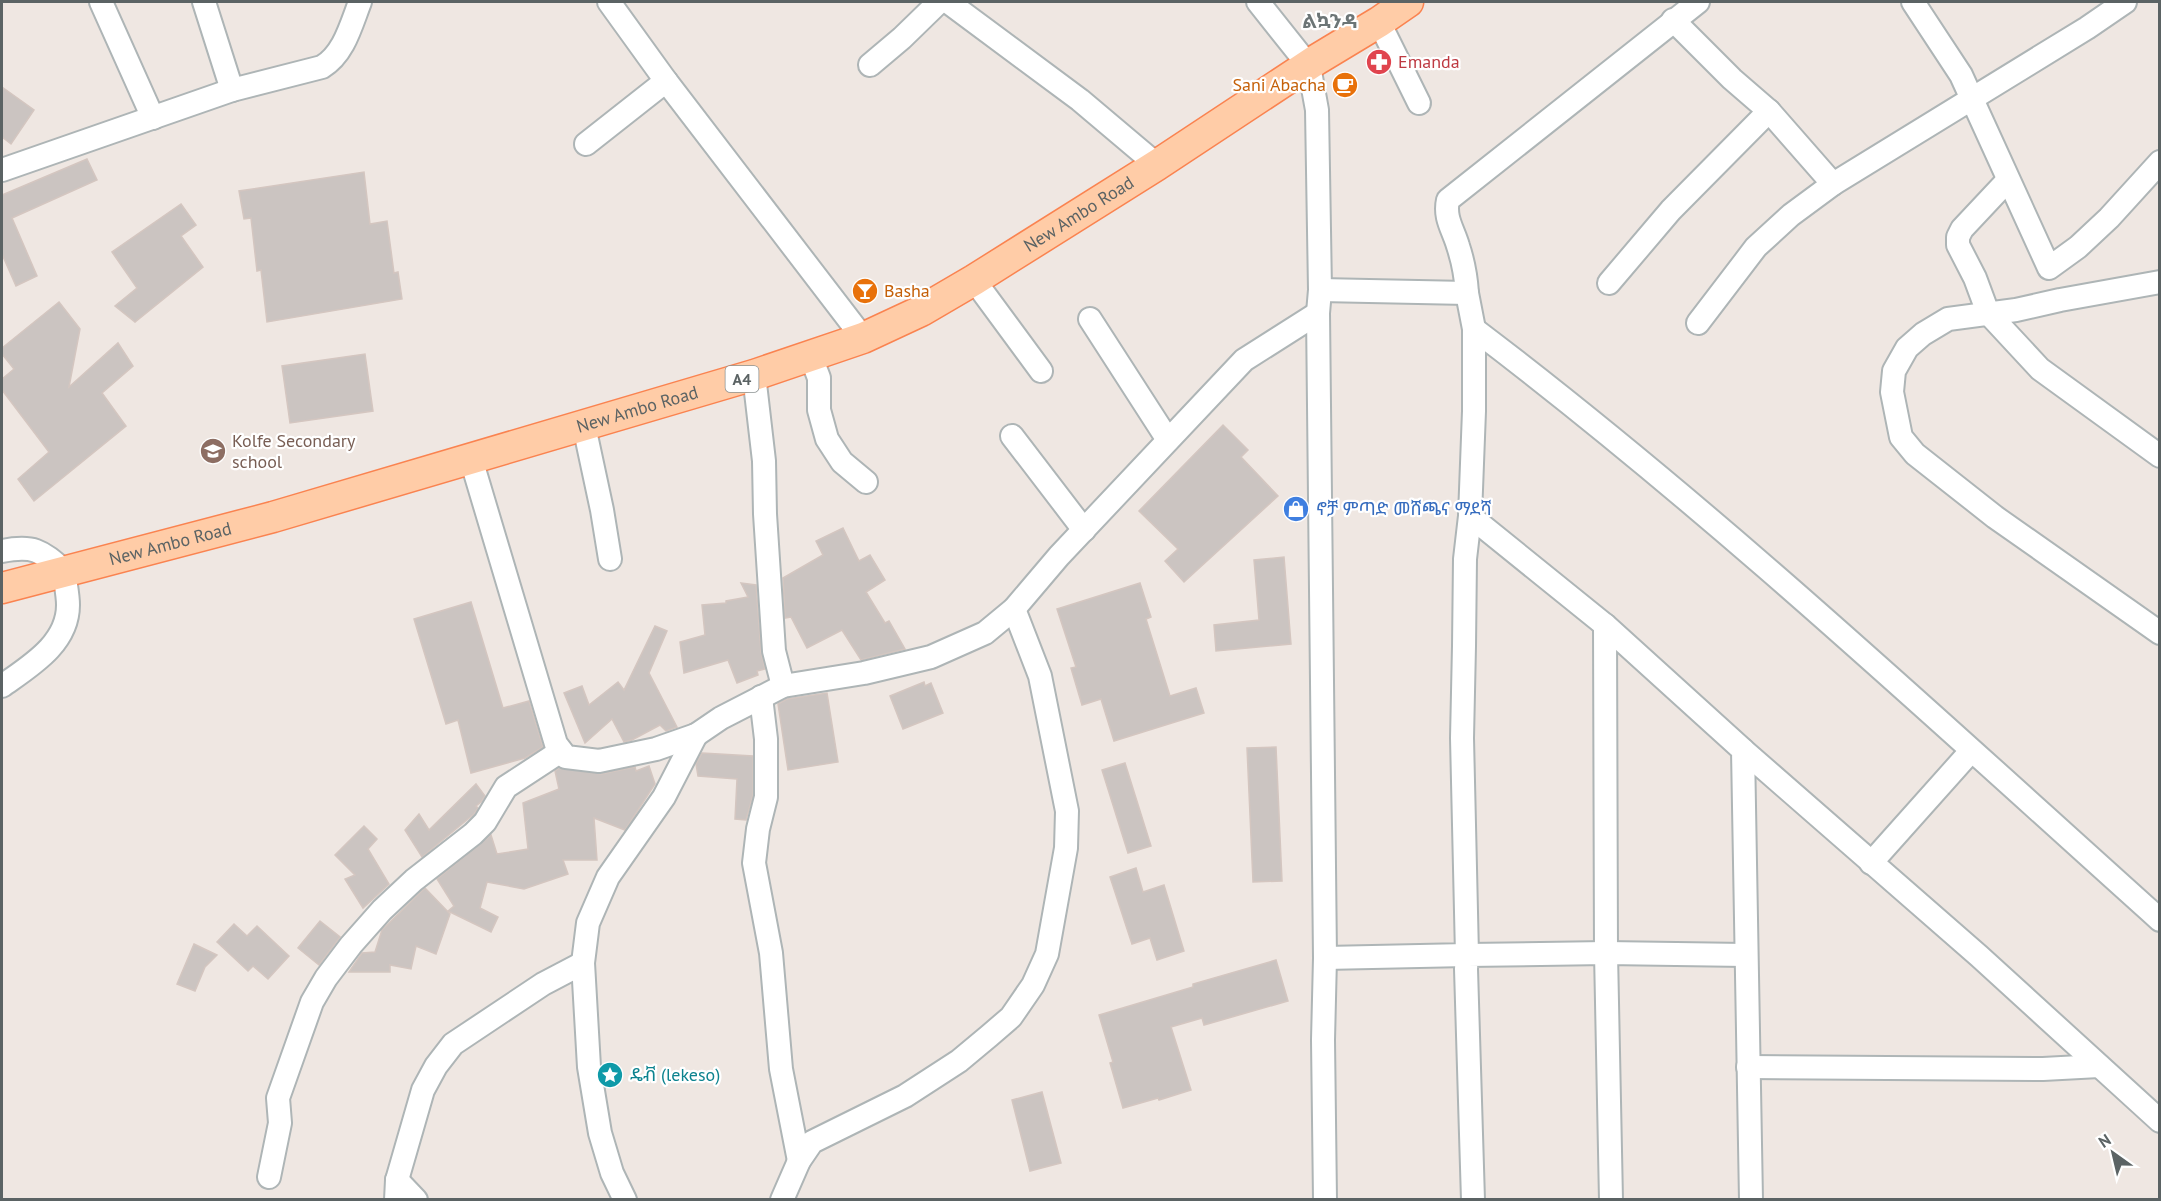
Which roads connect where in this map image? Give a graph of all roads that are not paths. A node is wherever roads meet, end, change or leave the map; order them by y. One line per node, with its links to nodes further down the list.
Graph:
1 (101, 2): 21 (street)
2 (204, 2): 17 (street)
3 (360, 2): 17 (street)
4 (609, 2): 16 (street)
5 (939, 2): 14 (street)
6 (948, 2): 24 (street)
7 (1258, 2): 15 (street)
8 (1408, 2): 13 (main road, New Ambo Road / A4)
9 (1698, 2): 12 (street)
10 (2125, 2): 18 (street)
11 (1921, 4): 18 (street)
12 (1673, 20): 20 (street); 33 (street)
13 (1379, 22): 15 (main road, New Ambo Road / A4); 19 (street)
14 (870, 65)
15 (1309, 66): 24 (main road, New Ambo Road / A4); 32 (street)
16 (666, 81): 22 (street); 40 (street)
17 (232, 90): 21 (street)
18 (1971, 98): 26 (street); 27 (street)
19 (1419, 103)
20 (1769, 111): 27 (street); 31 (street)
21 (153, 118): 25 (street)
22 (586, 144)
23 (2160, 162): 28 (street)
24 (1157, 165): 29 (main road, New Ambo Road / A4)
25 (2, 170)
26 (2008, 180): 28 (street); 36 (street)
27 (1833, 184): 38 (street)
28 (2049, 268): 34 (street)
29 (974, 280): 40 (main road, New Ambo Road / A4); 42 (street)
30 (2160, 282): 34 (street)
31 (1609, 283)
32 (1320, 290): 33 (street); 35 (street)
33 (1467, 293): 39 (street)
34 (2060, 300): 36 (street)
35 (1317, 313): 46 (street); 71 (street)
36 (1988, 313): 47 (street); 58 (street)
37 (1090, 319): 46 (street)
38 (1698, 323)
39 (1474, 329): 50 (street); 65 (street)
40 (863, 338): 41 (main road, New Ambo Road / A4)
41 (811, 357): 43 (main road, New Ambo Road / A4); 49 (street)
42 (1041, 371)
43 (754, 375): 44 (main road, New Ambo Road / A4); 60 (street)
44 (584, 426): 48 (main road, New Ambo Road / A4); 53 (street)
45 (1012, 436): 51 (street)
46 (1168, 440): 51 (street)
47 (2160, 456)
48 (471, 459): 54 (main road, New Ambo Road / A4); 64 (street)
49 (866, 482)
50 (1470, 516): 57 (street); 69 (street)
51 (1084, 530): 56 (street)
52 (2, 551): 54 (street)
53 (609, 559)
54 (64, 572): 55 (main road, New Ambo Road / A4); 59 (street)
55 (2, 588)
56 (1014, 609): 60 (street); 76 (street)
57 (1605, 625): 63 (street); 68 (street)
58 (2160, 633)
59 (2, 686)
60 (783, 686): 61 (street)
61 (761, 697): 62 (street); 76 (street)
62 (696, 735): 64 (street); 72 (street)
63 (1743, 750): 66 (street); 70 (street)
64 (561, 751): 77 (street)
65 (1971, 751): 66 (street); 67 (street)
66 (1871, 863): 73 (street)
67 (2160, 920)
68 (1605, 954): 69 (street); 70 (street); 84 (street)
69 (1467, 955): 71 (street); 83 (street)
70 (1746, 955): 74 (street)
71 (1325, 958): 82 (street)
72 (583, 963): 78 (street); 80 (street)
73 (2099, 1066): 74 (street); 75 (street)
74 (1748, 1067): 85 (street)
75 (2160, 1121)
76 (799, 1161): 81 (street)
77 (269, 1177)
78 (396, 1190): 79 (street)
79 (416, 1200)
80 (625, 1200)
81 (782, 1200)
82 (1325, 1200)
83 (1473, 1200)
84 (1611, 1200)
85 (1751, 1200)

